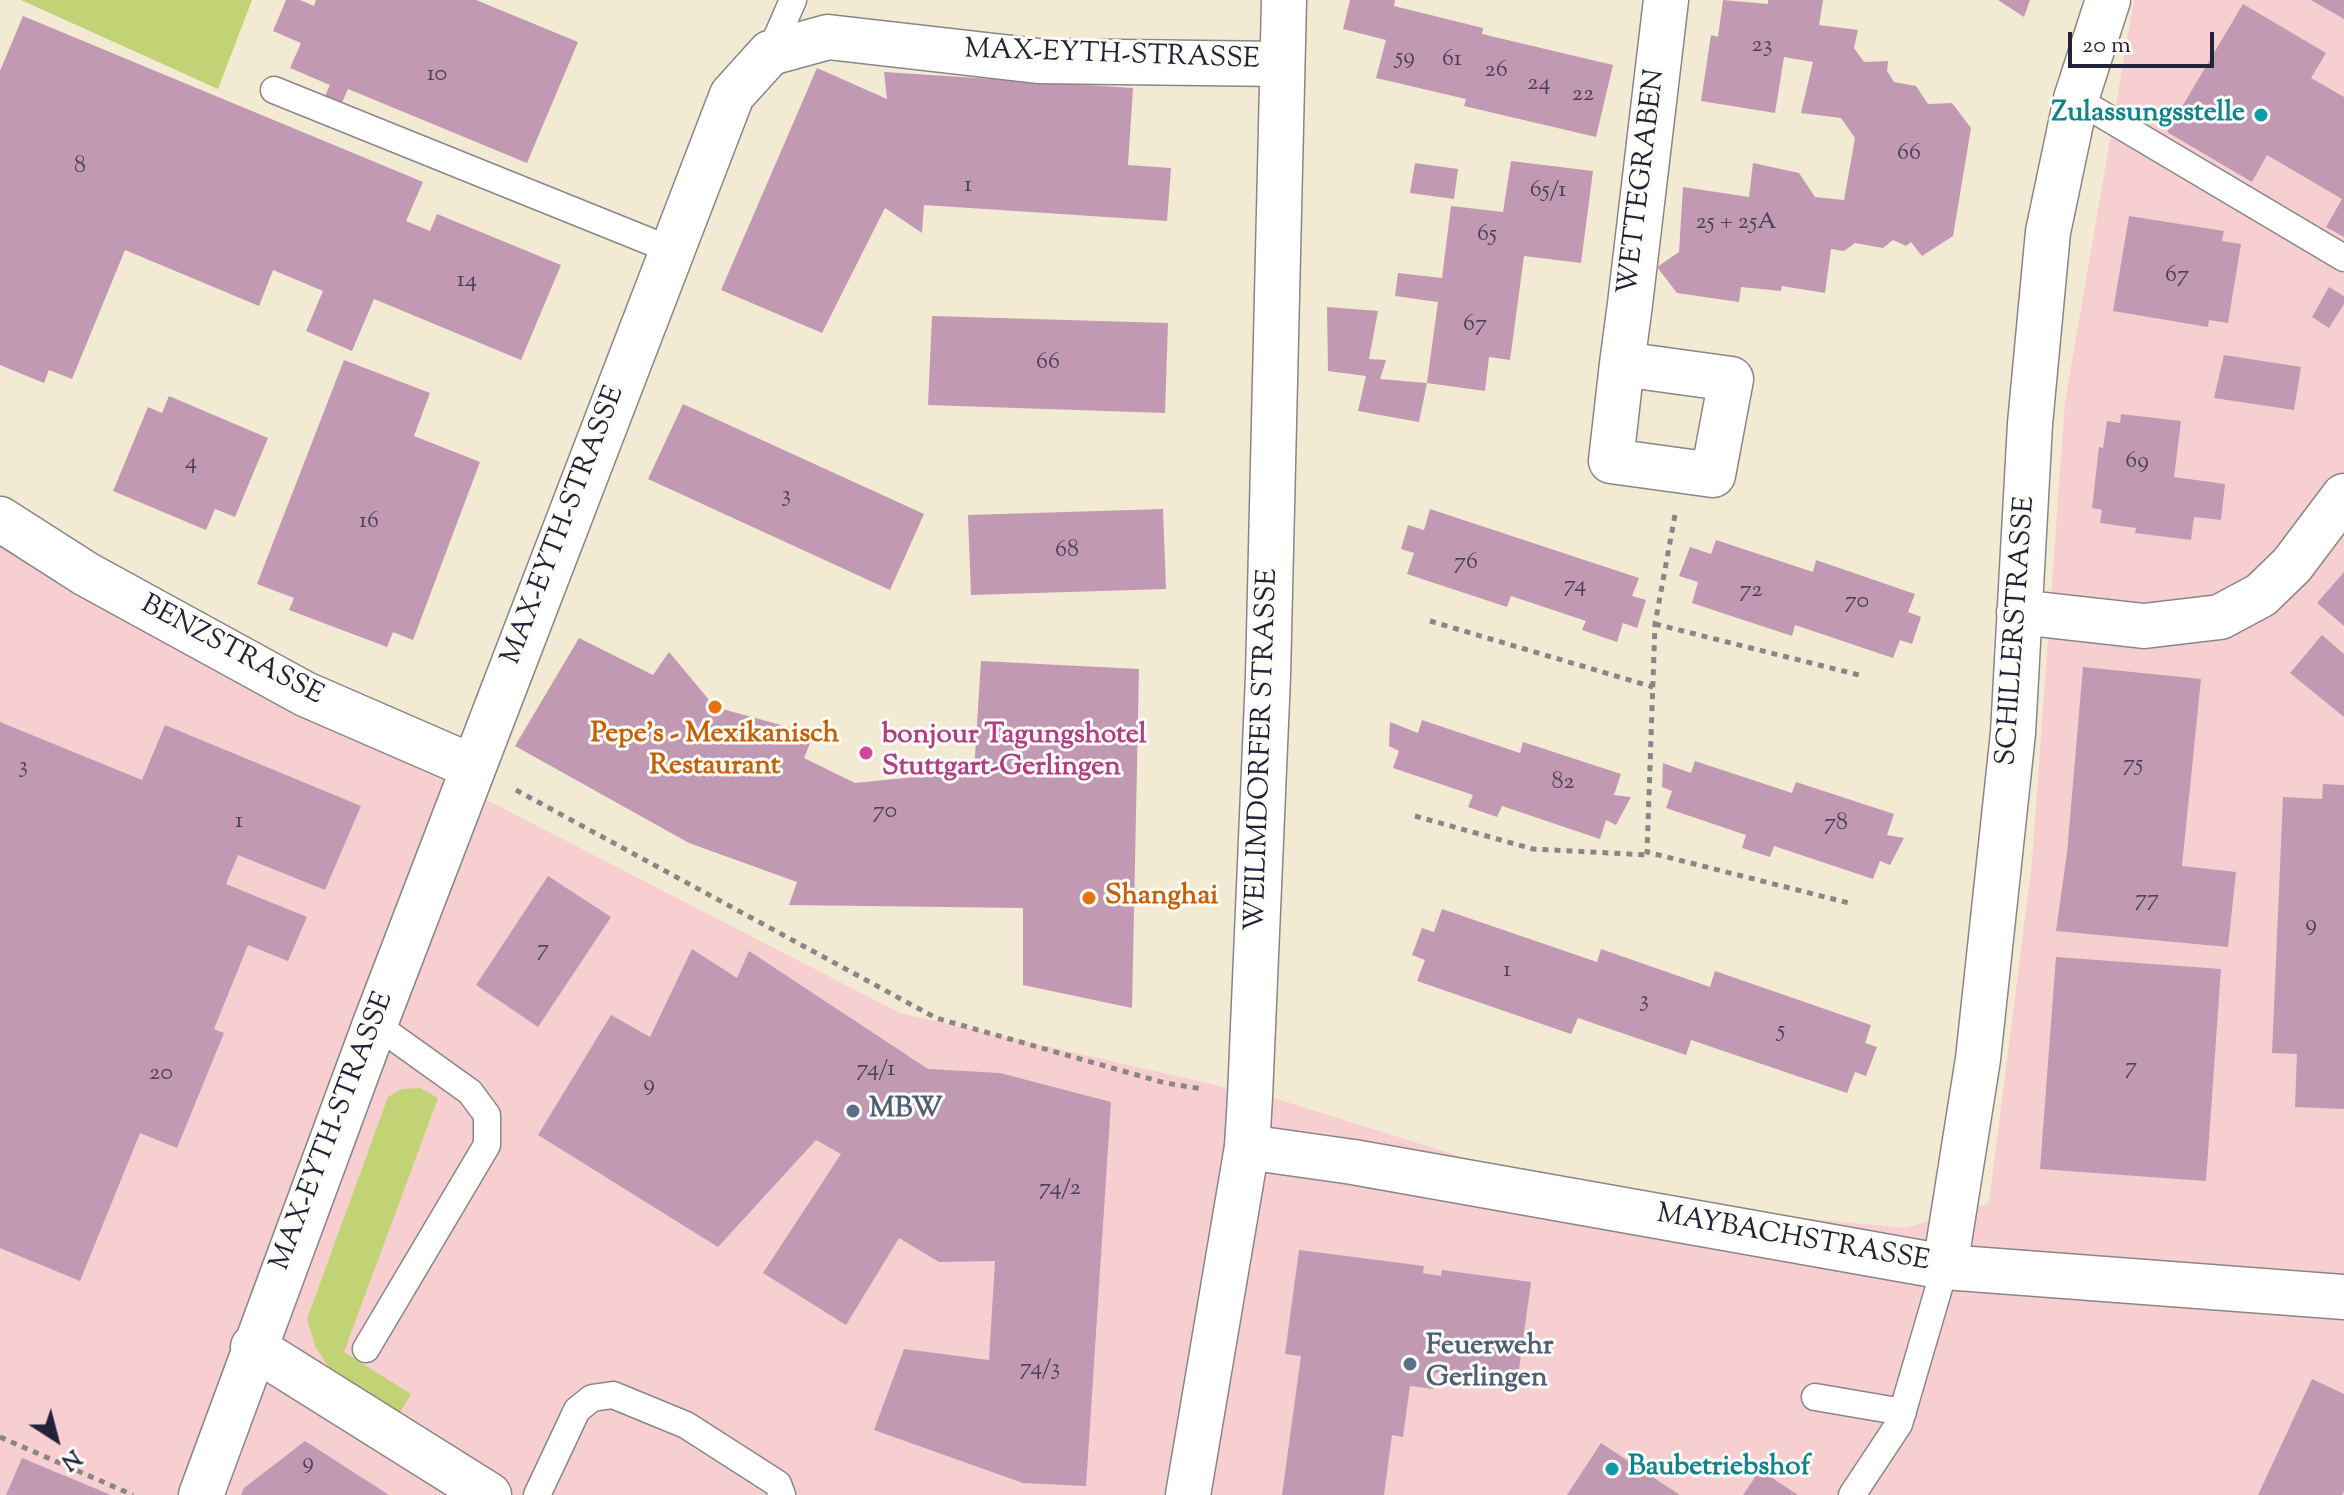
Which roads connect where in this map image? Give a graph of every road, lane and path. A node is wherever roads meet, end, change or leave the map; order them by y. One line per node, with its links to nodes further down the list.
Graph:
1 (793, 0): 5 (lane)
2 (1284, 0): 6 (street, WEILIMDORFER STRASSE)
3 (1666, 0): 11 (street, WETTEGRABEN)
4 (2108, 0): 8 (street, SCHILLERSTRASSE)
5 (770, 53): 6 (street, MAX-EYTH-STRASSE); 9 (street, MAX-EYTH-STRASSE)
6 (1282, 64): 25 (street, WEILIMDORFER STRASSE)
7 (274, 90): 9 (lane)
8 (2076, 99): 10 (lane); 15 (street, SCHILLERSTRASSE)
9 (671, 250): 20 (street, MAX-EYTH-STRASSE)
10 (2344, 258)
11 (1622, 364): 12 (street, WETTEGRABEN); 12 (street, WETTEGRABEN)
12 (1683, 471): 17 (path)
13 (2344, 496): 15 (street)
14 (0, 519): 20 (street, BENZSTRASSE)
15 (2019, 612): 27 (street, SCHILLERSTRASSE)
16 (1430, 621): 19 (path)
17 (1655, 624): 18 (path); 19 (path)
18 (1863, 676)
19 (1653, 687): 22 (path)
20 (473, 767): 24 (street, MAX-EYTH-STRASSE); 25 (path)
21 (1415, 816): 22 (path)
22 (1657, 855): 23 (path)
23 (1853, 904)
24 (375, 1024): 29 (street, MAX-EYTH-STRASSE); 30 (lane)
25 (1250, 1097): 26 (street, WEILIMDORFER STRASSE)
26 (1247, 1147): 27 (street, MAYBACHSTRASSE); 39 (street, WEILIMDORFER STRASSE)
27 (1945, 1267): 28 (street, MAYBACHSTRASSE); 32 (lane)
28 (2344, 1297)
29 (253, 1347): 35 (street, MAX-EYTH-STRASSE); 36 (street)
30 (366, 1349)
31 (1815, 1397): 32 (lane)
32 (1903, 1412): 40 (lane)
33 (0, 1437): 34 (path)
34 (133, 1495)
35 (201, 1495)
36 (489, 1495)
37 (537, 1495): 38 (lane)
38 (782, 1495)
39 (1188, 1495)
40 (1852, 1495)

